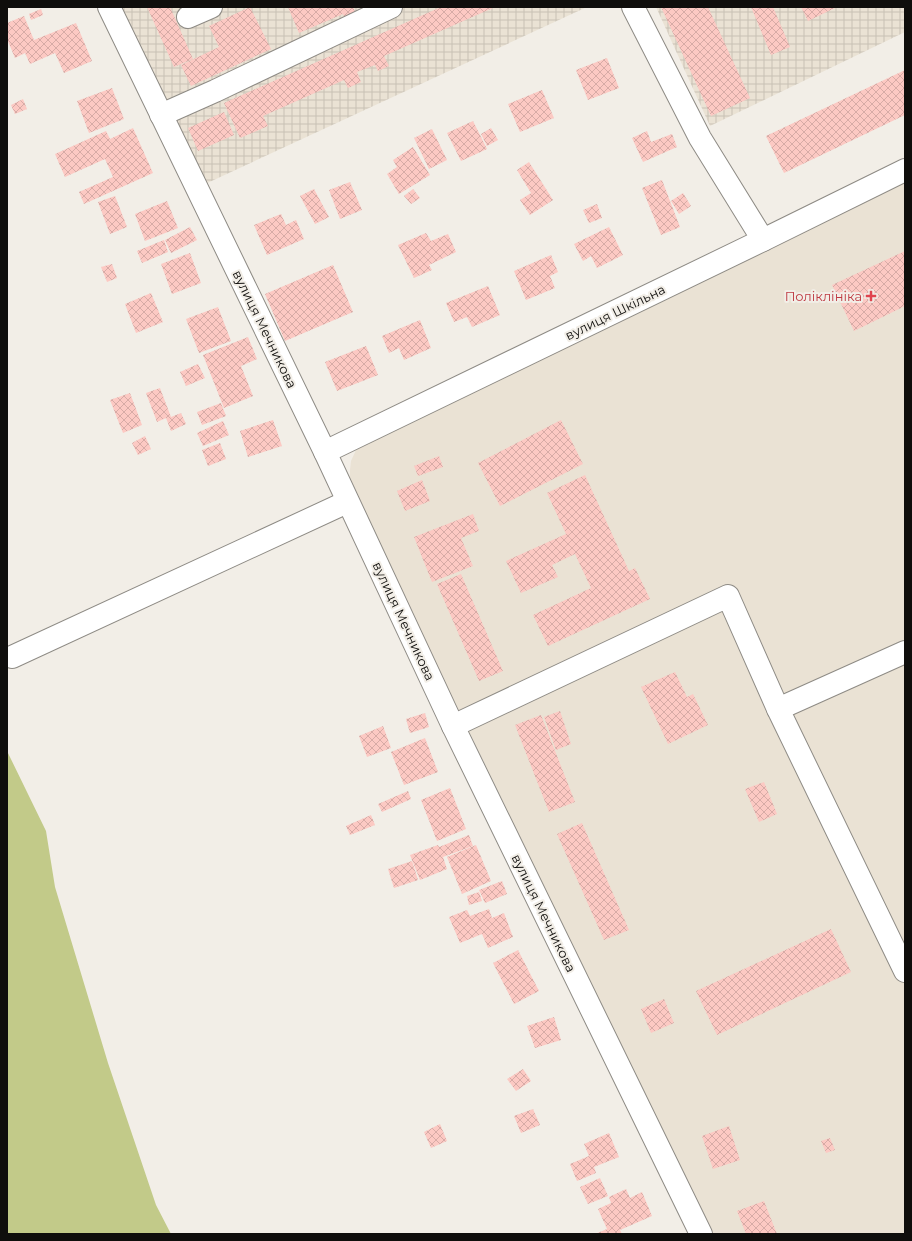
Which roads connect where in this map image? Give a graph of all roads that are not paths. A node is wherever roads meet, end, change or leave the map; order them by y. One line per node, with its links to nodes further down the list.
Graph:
1 (109, 7): 6 (street, вулиця Мечникова)
2 (211, 7): 5 (street)
3 (391, 7): 6 (street)
4 (633, 7): 8 (street)
5 (188, 17)
6 (161, 115): 9 (street, вулиця Мечникова)
7 (905, 170): 8 (street, вулиця Шкільна)
8 (763, 240): 9 (street, вулиця Шкільна)
9 (325, 452): 10 (street, вулиця Мечникова)
10 (347, 502): 12 (street); 14 (street, вулиця Мечникова)
11 (905, 652): 13 (street)
12 (12, 657)
13 (778, 709): 14 (street); 15 (street)
14 (453, 726): 16 (street, вулиця Мечникова)
15 (905, 971)
16 (702, 1234)

